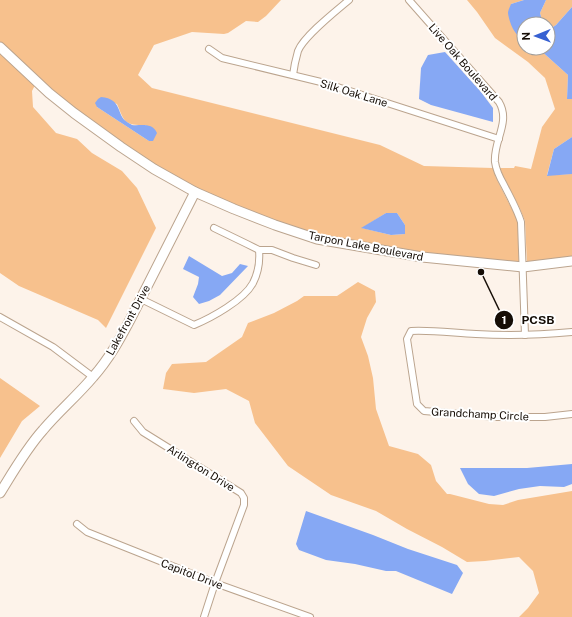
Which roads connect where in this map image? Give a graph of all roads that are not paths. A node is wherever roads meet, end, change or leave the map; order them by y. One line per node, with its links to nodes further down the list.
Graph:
1 (349, 0): 5 (street)
2 (409, 0): 6 (street, Live Oak Boulevard)
3 (0, 47): 7 (street, Tarpon Lake Boulevard)
4 (208, 49): 5 (street, Silk Oak Lane)
5 (293, 75): 6 (street, Silk Oak Lane)
6 (499, 139): 12 (street, Live Oak Boulevard)
7 (195, 192): 12 (street, Tarpon Lake Boulevard); 13 (street, Lakefront Drive)
8 (214, 228): 9 (street)
9 (259, 250): 11 (street); 13 (street)
10 (572, 261): 12 (street, Tarpon Lake Boulevard)
11 (316, 265)
12 (523, 268): 16 (street, Live Oak Boulevard)
13 (140, 299): 17 (street, Lakefront Drive)
14 (0, 317): 17 (street)
15 (572, 332): 16 (street)
16 (525, 335): 18 (street, Grandchamp Circle)
17 (93, 378): 20 (street, Lakefront Drive)
18 (572, 414)
19 (134, 421): 22 (street, Arlington Drive)
20 (0, 493)
21 (77, 524): 22 (street, Capitol Drive)
22 (215, 583): 23 (street, Arlington Drive); 24 (street, Capitol Drive)
23 (204, 617)
24 (310, 617)

